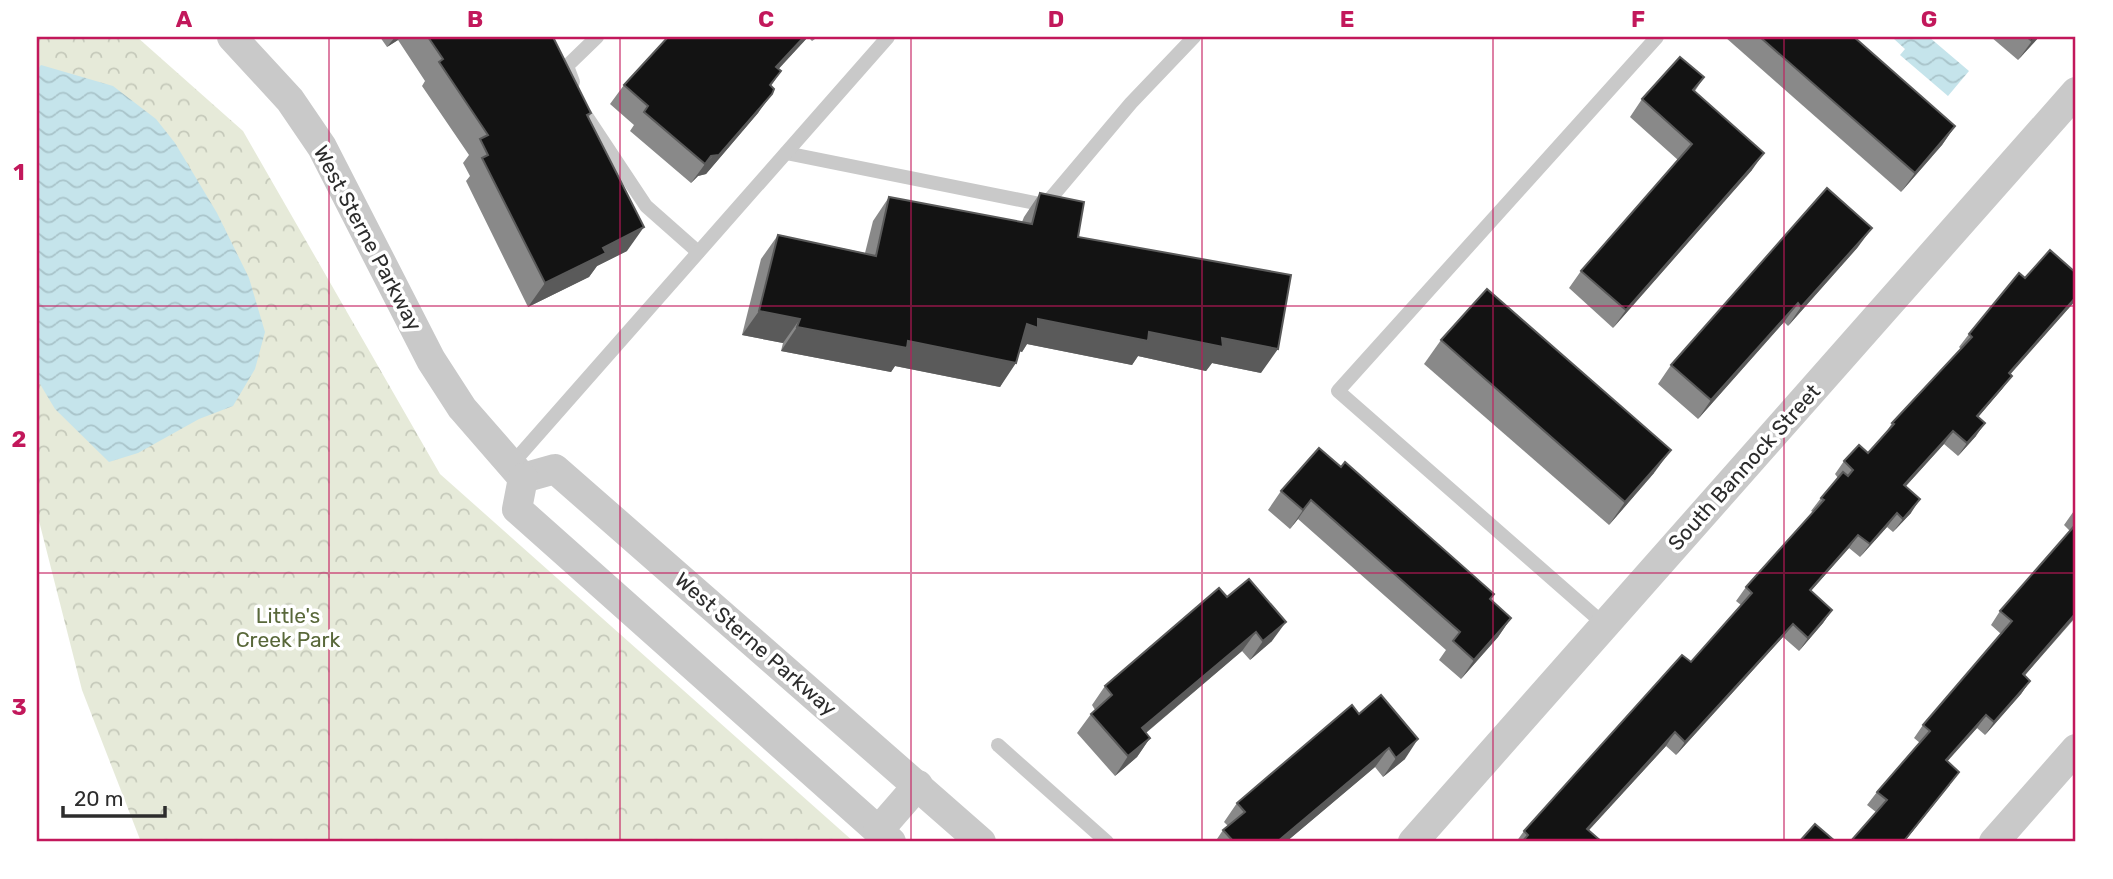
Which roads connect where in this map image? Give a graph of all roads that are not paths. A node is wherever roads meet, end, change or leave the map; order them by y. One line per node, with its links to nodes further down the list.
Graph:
1 (232, 37): 9 (street, West Sterne Parkway)
2 (597, 37): 8 (lane)
3 (888, 37): 7 (lane)
4 (1194, 37): 7 (lane)
5 (1657, 37): 10 (lane)
6 (2076, 92): 10 (street, South Bannock Street)
7 (786, 153): 8 (lane)
8 (698, 252): 9 (lane)
9 (517, 471): 13 (street, West Sterne Parkway); 14 (street)
10 (1605, 625): 17 (street, South Bannock Street)
11 (998, 745): 16 (lane)
12 (2076, 749): 18 (street)
13 (918, 785): 14 (street); 15 (street, West Sterne Parkway)
14 (885, 836)
15 (981, 842)
16 (1107, 842)
17 (1413, 842)
18 (1994, 842)

